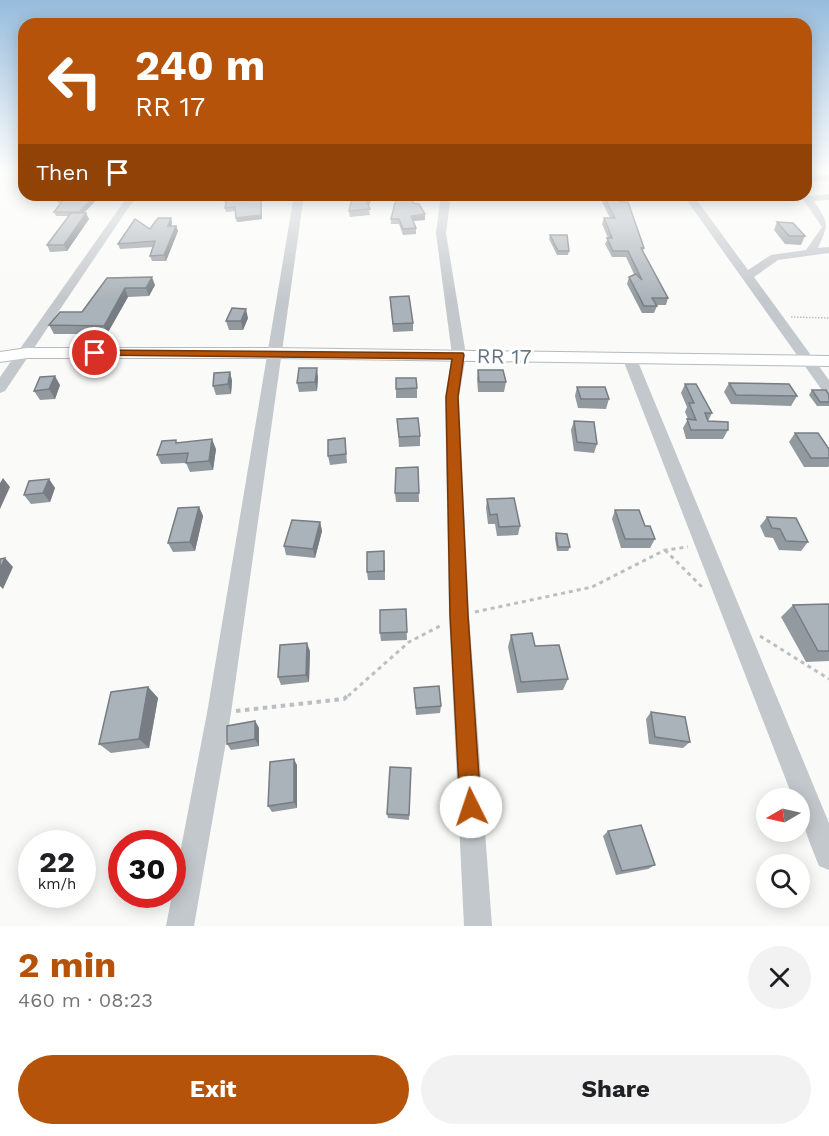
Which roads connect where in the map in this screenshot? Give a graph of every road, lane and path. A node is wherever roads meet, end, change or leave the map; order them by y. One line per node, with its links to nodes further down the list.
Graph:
1 (120, 213): 11 (street)
2 (296, 213): 12 (street)
3 (444, 213): 13 (street)
4 (701, 213): 8 (street)
5 (818, 213): 7 (street)
6 (829, 250): 7 (street)
7 (810, 252): 8 (street)
8 (748, 276): 9 (street)
9 (776, 316): 10 (path); 16 (street)
10 (829, 318)
11 (22, 353): 12 (main road, RR 17 / RR 17); 14 (main road, RR 17 / RR 17); 18 (street)
12 (274, 353): 13 (main road, RR 17 / RR 17); 21 (street)
13 (459, 355): 15 (main road, RR 17 / RR 17); 22 (street)
14 (0, 357)
15 (629, 357): 16 (main road, RR 17 / RR 17); 20 (street)
16 (807, 360): 17 (main road, RR 17 / RR 17); 19 (street)
17 (829, 361)
18 (0, 388)
19 (829, 390)
20 (829, 856)
21 (180, 926)
22 (478, 926)

